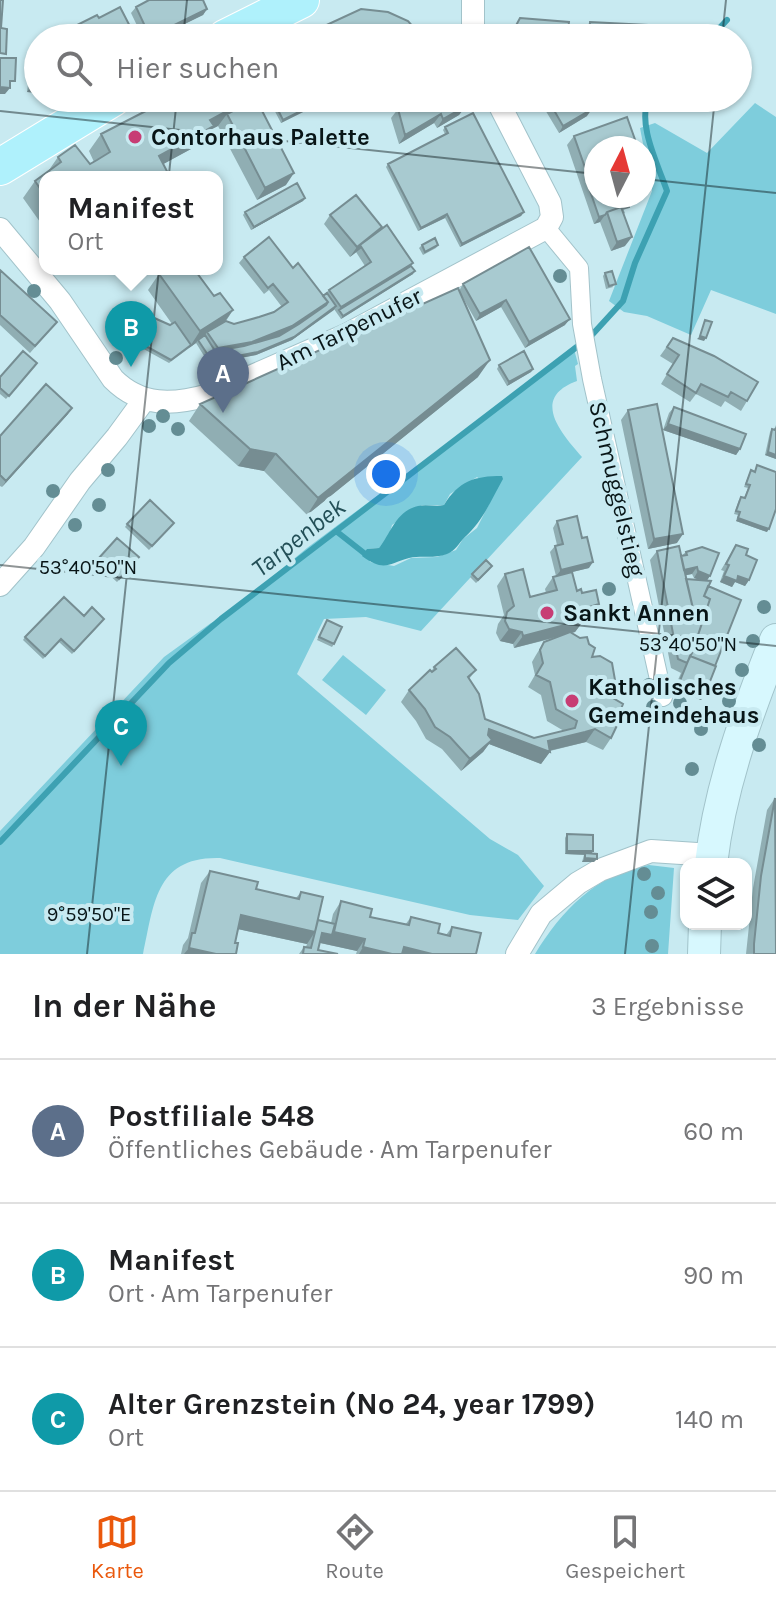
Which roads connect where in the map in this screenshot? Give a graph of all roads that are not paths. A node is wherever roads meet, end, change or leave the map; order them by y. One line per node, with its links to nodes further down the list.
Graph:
1 (301, 0): 3 (main road)
2 (473, 0): 4 (street)
3 (253, 24)
4 (473, 24)
5 (90, 112): 7 (main road)
6 (503, 112): 8 (street)
7 (0, 167)
8 (546, 228): 10 (street, Am Tarpenufer); 13 (street, Schmuggelstieg)
9 (0, 229): 10 (street)
10 (144, 400): 11 (street)
11 (0, 585)
12 (776, 640): 15 (main road)
13 (663, 697)
14 (698, 858): 17 (street)
15 (712, 858)
16 (705, 930): 18 (main road)
17 (517, 954)
18 (704, 954)

